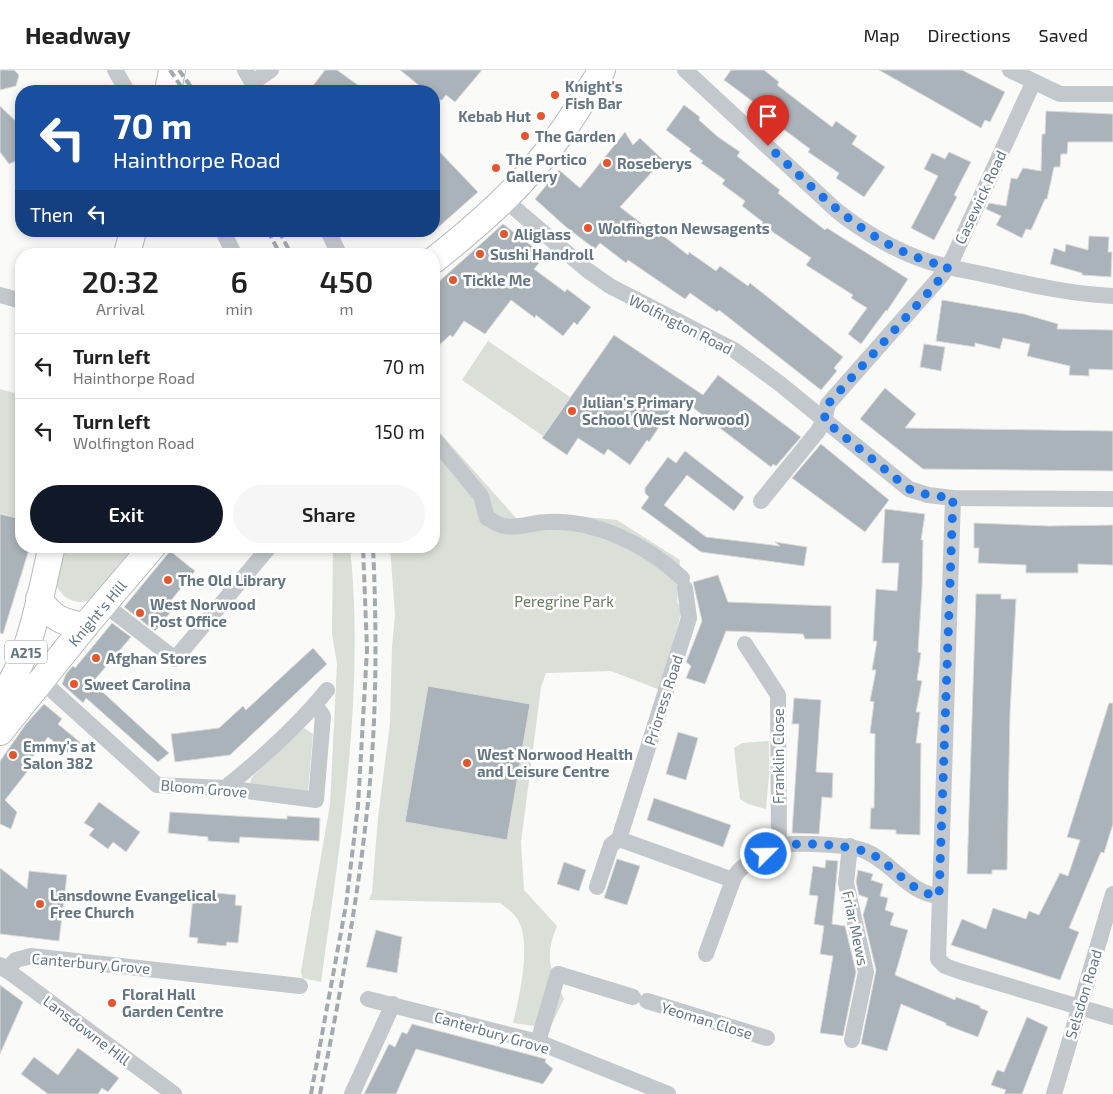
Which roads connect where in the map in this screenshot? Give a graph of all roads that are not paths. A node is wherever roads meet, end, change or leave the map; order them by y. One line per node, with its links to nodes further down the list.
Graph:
1 (115, 70): 9 (street)
2 (172, 70): 10 (main road)
3 (271, 70): 7 (street)
4 (602, 70): 12 (main road)
5 (685, 70): 14 (street)
6 (1017, 72): 8 (street)
7 (251, 82)
8 (1033, 83): 11 (street); 14 (street, Casewick Road)
9 (124, 85)
10 (169, 85)
11 (1113, 94)
12 (504, 200): 13 (main road); 18 (street, Wolfington Road)
13 (440, 255)
14 (948, 267): 16 (street); 18 (street, Casewick Road)
15 (0, 295): 17 (street)
16 (1113, 296)
17 (15, 299)
18 (824, 420): 20 (street, Wolfington Road); 22 (street, Casewick Road)
19 (440, 446): 36 (street, Prioress Road)
20 (953, 498): 21 (street, Wolfington Road); 42 (street)
21 (1113, 499)
22 (761, 501)
23 (50, 553): 26 (main road, A215)
24 (147, 553): 27 (main road, Knight's Hill / A215)
25 (264, 553): 27 (street)
26 (39, 599): 28 (main road); 32 (main road, A215)
27 (104, 604): 28 (main road, Knight's Hill / A215)
28 (85, 626): 30 (main road, Knight's Hill / A215)
29 (745, 644): 38 (street, Franklin Close)
30 (42, 680): 34 (main road, A215); 35 (street, Bloom Grove)
31 (328, 690): 33 (street)
32 (0, 700)
33 (315, 705): 35 (street); 35 (street, Bloom Grove)
34 (0, 732)
35 (224, 788)
36 (619, 839): 39 (street); 40 (street, Prioress Road)
37 (850, 846): 38 (street); 42 (street); 51 (street, Friar Mews)
38 (779, 848): 39 (street)
39 (732, 880): 43 (street)
40 (596, 887)
41 (1113, 894): 48 (street, Selsdon Road)
42 (939, 896): 48 (street)
43 (706, 954)
44 (3, 968): 45 (street, Canterbury Grove); 54 (street, Lansdowne Hill)
45 (300, 986)
46 (368, 999): 47 (street, Canterbury Grove)
47 (393, 1004): 52 (street, Canterbury Grove); 55 (street)
48 (1079, 1007): 49 (street); 57 (street, Selsdon Road)
49 (1113, 1017)
50 (767, 1038): 52 (street, Yeoman Close)
51 (852, 1040)
52 (538, 1042): 53 (street, Canterbury Grove)
53 (648, 1091): 56 (street, Canterbury Grove)
54 (174, 1094)
55 (352, 1094)
56 (668, 1094)
57 (1054, 1094)

